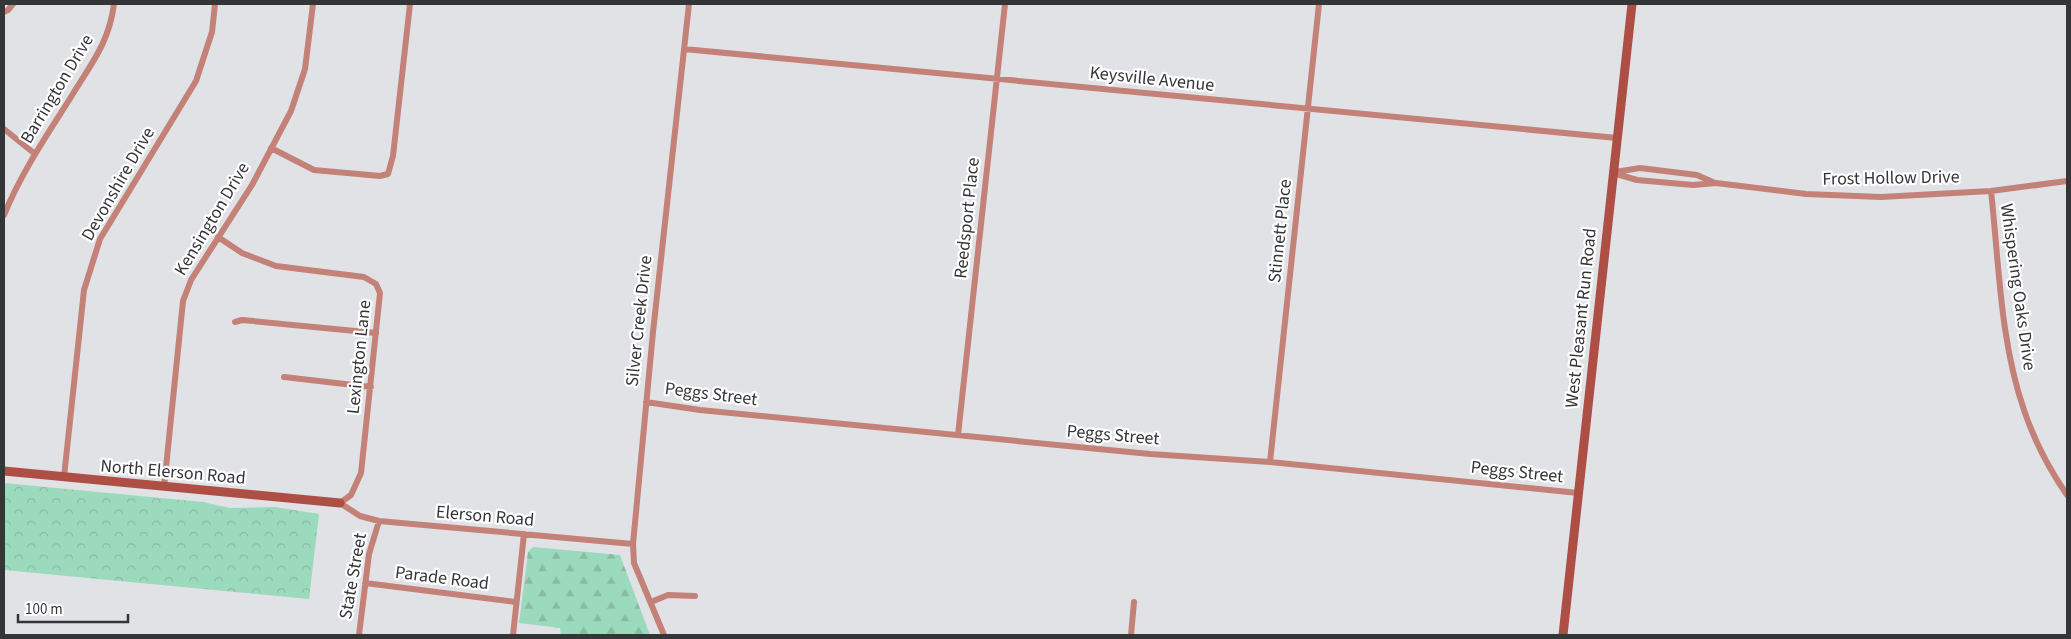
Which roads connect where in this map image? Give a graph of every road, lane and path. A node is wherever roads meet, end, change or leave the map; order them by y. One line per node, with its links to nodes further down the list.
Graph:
1 (13, 4): 10 (street)
2 (114, 4): 17 (street, Barrington Drive)
3 (215, 4): 32 (street, Devonshire Drive)
4 (313, 4): 16 (street, Kensington Drive)
5 (410, 4): 16 (street)
6 (688, 4): 11 (street, Silver Creek Drive)
7 (1005, 4): 12 (street, Reedsport Place)
8 (1319, 4): 13 (street, Stinnett Place)
9 (1632, 4): 15 (main road, West Pleasant Run Road)
10 (4, 12)
11 (684, 49): 12 (street, Keysville Avenue); 28 (street, Silver Creek Drive)
12 (997, 79): 13 (street, Keysville Avenue); 29 (street, Reedsport Place)
13 (1309, 109): 15 (street, Keysville Avenue); 30 (street, Stinnett Place)
14 (4, 129): 17 (street)
15 (1616, 138): 18 (main road, West Pleasant Run Road)
16 (272, 148): 23 (street, Kensington Drive)
17 (35, 154): 22 (street, Barrington Drive)
18 (1613, 173): 20 (street, Frost Hollow Drive); 20 (street, Frost Hollow Drive); 34 (main road, West Pleasant Run Road)
19 (2067, 181): 21 (street, Frost Hollow Drive)
20 (1716, 183): 21 (street, Frost Hollow Drive)
21 (1991, 191): 35 (street, Whispering Oaks Drive)
22 (4, 215)
23 (218, 237): 25 (street, Lexington Lane); 33 (street, Kensington Drive)
24 (235, 322): 25 (street)
25 (376, 333): 27 (street, Lexington Lane)
26 (284, 377): 27 (street)
27 (371, 387): 36 (street, Lexington Lane)
28 (646, 402): 29 (street, Peggs Street); 39 (street, Silver Creek Drive)
29 (958, 435): 30 (street, Peggs Street)
30 (1270, 462): 34 (street, Peggs Street)
31 (6, 472): 32 (main road, North Elerson Road)
32 (64, 478): 33 (main road, North Elerson Road)
33 (164, 487): 36 (main road, North Elerson Road)
34 (1578, 493): 49 (main road, West Pleasant Run Road)
35 (2067, 495)
36 (340, 504): 37 (street, Elerson Road)
37 (379, 521): 38 (street, Elerson Road); 40 (street, State Street)
38 (524, 534): 39 (street, Elerson Road); 42 (street)
39 (633, 544): 43 (street, Silver Creek Drive)
40 (365, 583): 42 (street, Parade Road); 45 (street, State Street)
41 (696, 596): 43 (street)
42 (516, 602): 46 (street)
43 (651, 602): 47 (street, Silver Creek Drive)
44 (1134, 602): 48 (street)
45 (358, 635)
46 (513, 635)
47 (664, 635)
48 (1131, 635)
49 (1563, 635)

